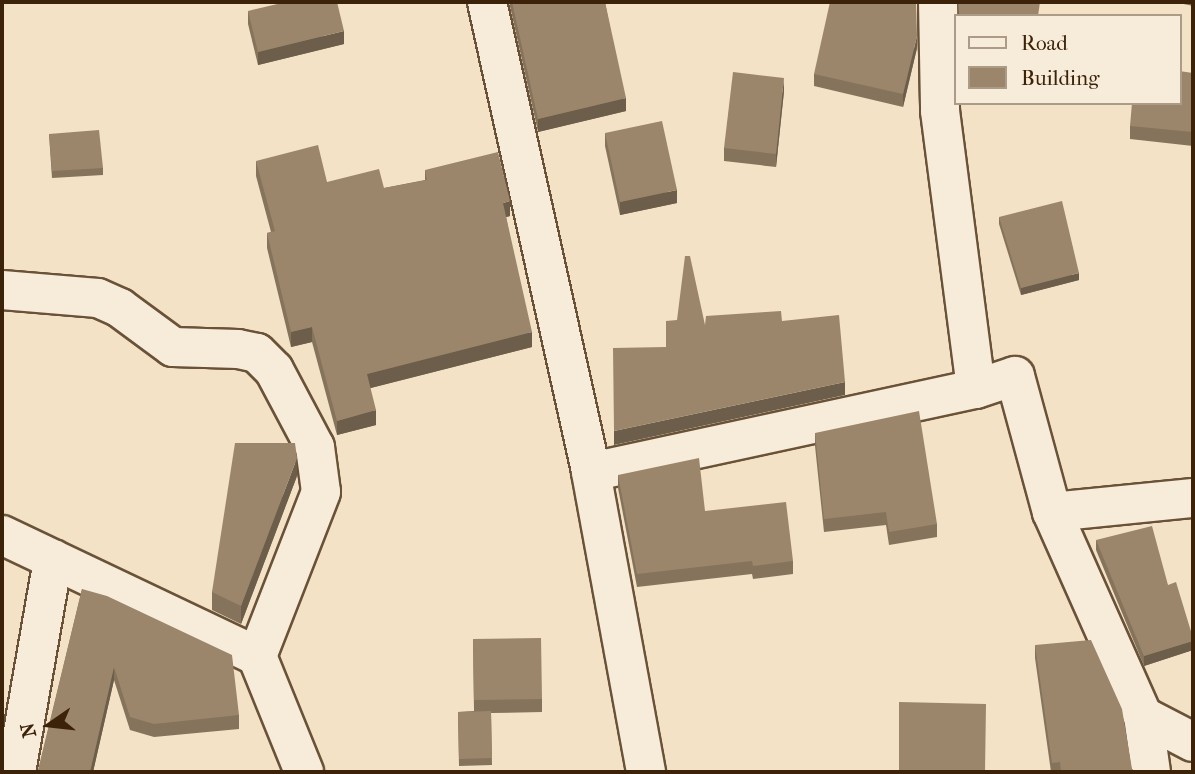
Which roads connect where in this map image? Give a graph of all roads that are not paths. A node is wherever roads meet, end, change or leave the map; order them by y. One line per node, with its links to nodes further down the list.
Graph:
1 (487, 2): 5 (street)
2 (938, 2): 4 (street)
3 (2, 290): 10 (street)
4 (976, 389): 5 (street); 7 (street)
5 (591, 472): 15 (street)
6 (1193, 498): 7 (street)
7 (1052, 512): 11 (street)
8 (2, 535): 9 (street)
9 (53, 559): 10 (street); 13 (street)
10 (257, 656): 14 (street)
11 (1143, 716): 12 (street); 16 (street)
12 (1193, 742)
13 (16, 772)
14 (304, 772)
15 (646, 772)
16 (1151, 772)

